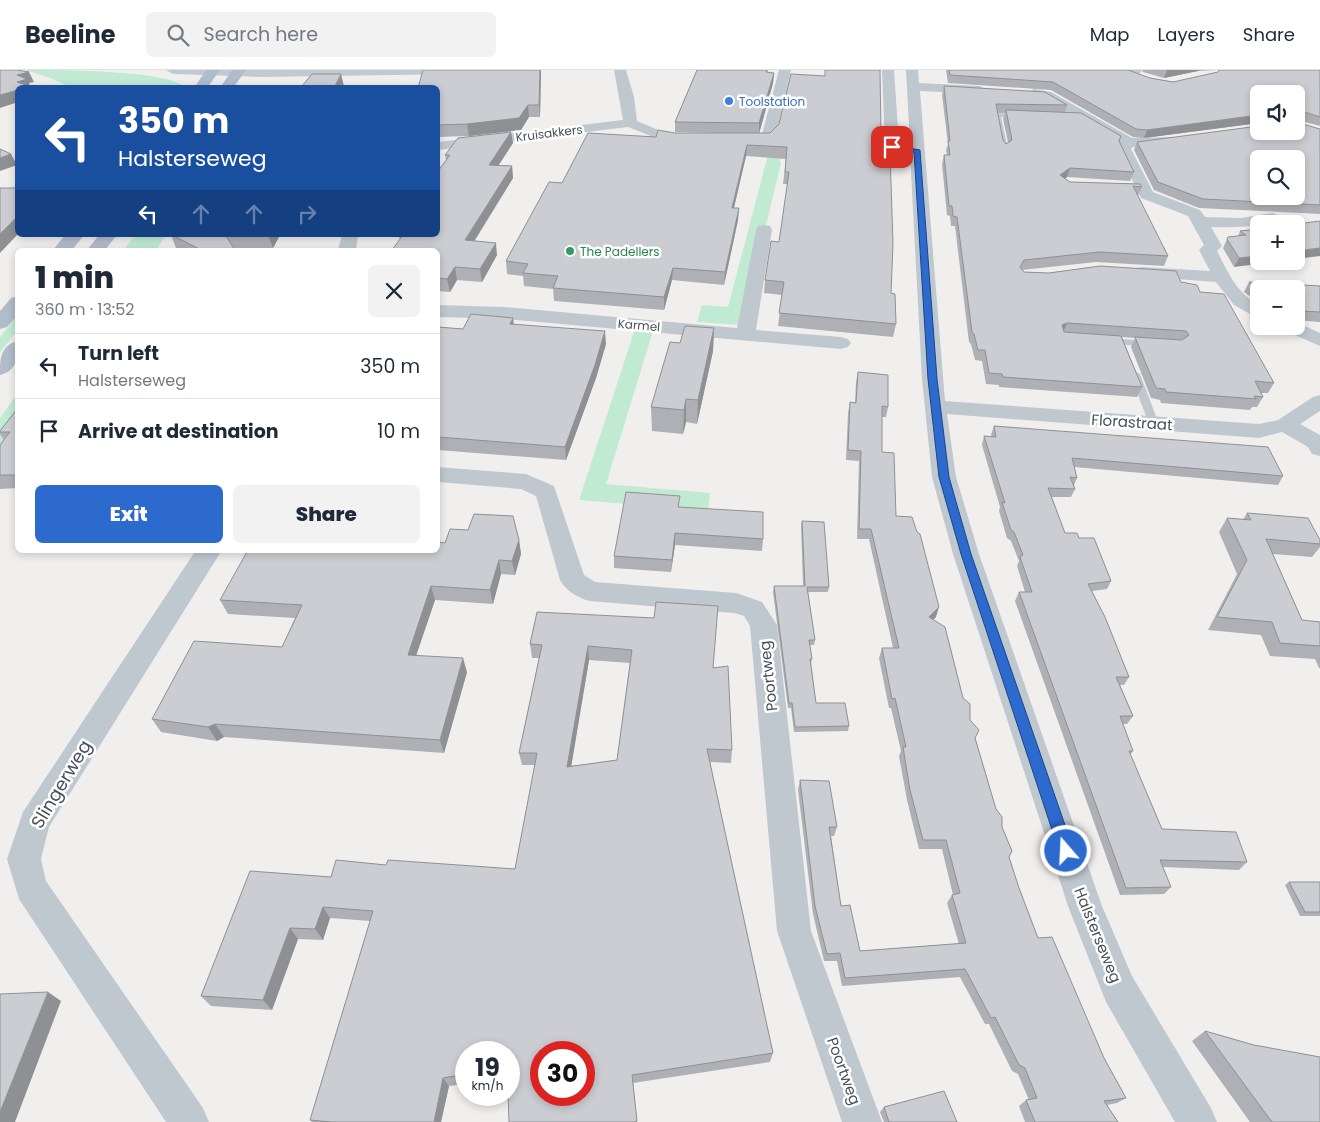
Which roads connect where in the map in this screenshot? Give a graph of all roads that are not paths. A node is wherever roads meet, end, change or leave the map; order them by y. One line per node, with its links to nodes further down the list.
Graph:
1 (173, 70): 7 (street)
2 (461, 70): 8 (street)
3 (620, 70): 18 (street)
4 (785, 70): 21 (street)
5 (888, 70): 25 (street)
6 (1107, 70): 9 (street)
7 (212, 71): 8 (street); 11 (main road)
8 (238, 71): 12 (main road)
9 (1137, 74)
10 (913, 78): 13 (street); 25 (street, Halsterseweg)
11 (202, 85)
12 (228, 85)
13 (992, 91)
14 (1019, 92): 17 (street)
15 (1026, 116): 24 (lane)
16 (1065, 118): 17 (lane)
17 (1084, 118): 22 (street)
18 (630, 123): 20 (street, Kruisakkers); 23 (street, Kruisakkers)
19 (1182, 138): 22 (street)
20 (704, 140)
21 (722, 140)
22 (1129, 143): 27 (street)
23 (440, 146)
24 (1005, 149)
25 (917, 150): 51 (street, Halsterseweg)
26 (1125, 187): 27 (street)
27 (1144, 188): 28 (street)
28 (1199, 222): 29 (street); 36 (street)
29 (1250, 222)
30 (764, 230): 42 (street)
31 (73, 237): 33 (main road)
32 (106, 237): 34 (main road)
33 (64, 248)
34 (98, 248)
35 (1125, 271): 36 (street)
36 (1224, 277): 38 (street)
37 (15, 306): 40 (main road)
38 (1250, 309)
39 (440, 311): 42 (street, Karmel)
40 (0, 323)
41 (1305, 333): 44 (street)
42 (745, 334): 45 (street, Karmel)
43 (1093, 340): 47 (lane)
44 (1320, 340)
45 (841, 343)
46 (1159, 344): 47 (lane)
47 (1126, 351): 52 (lane)
48 (15, 352): 49 (main road)
49 (0, 369)
50 (1320, 401): 53 (street, Florastraat)
51 (936, 407): 52 (street, Florastraat); 59 (street, Halsterseweg)
52 (1154, 424): 53 (street, Florastraat)
53 (1285, 425): 54 (street)
54 (1320, 449)
55 (440, 476): 58 (street, Poortweg)
56 (207, 553): 57 (street, Slingerweg)
57 (189, 1122)
58 (862, 1122)
59 (1196, 1122)

